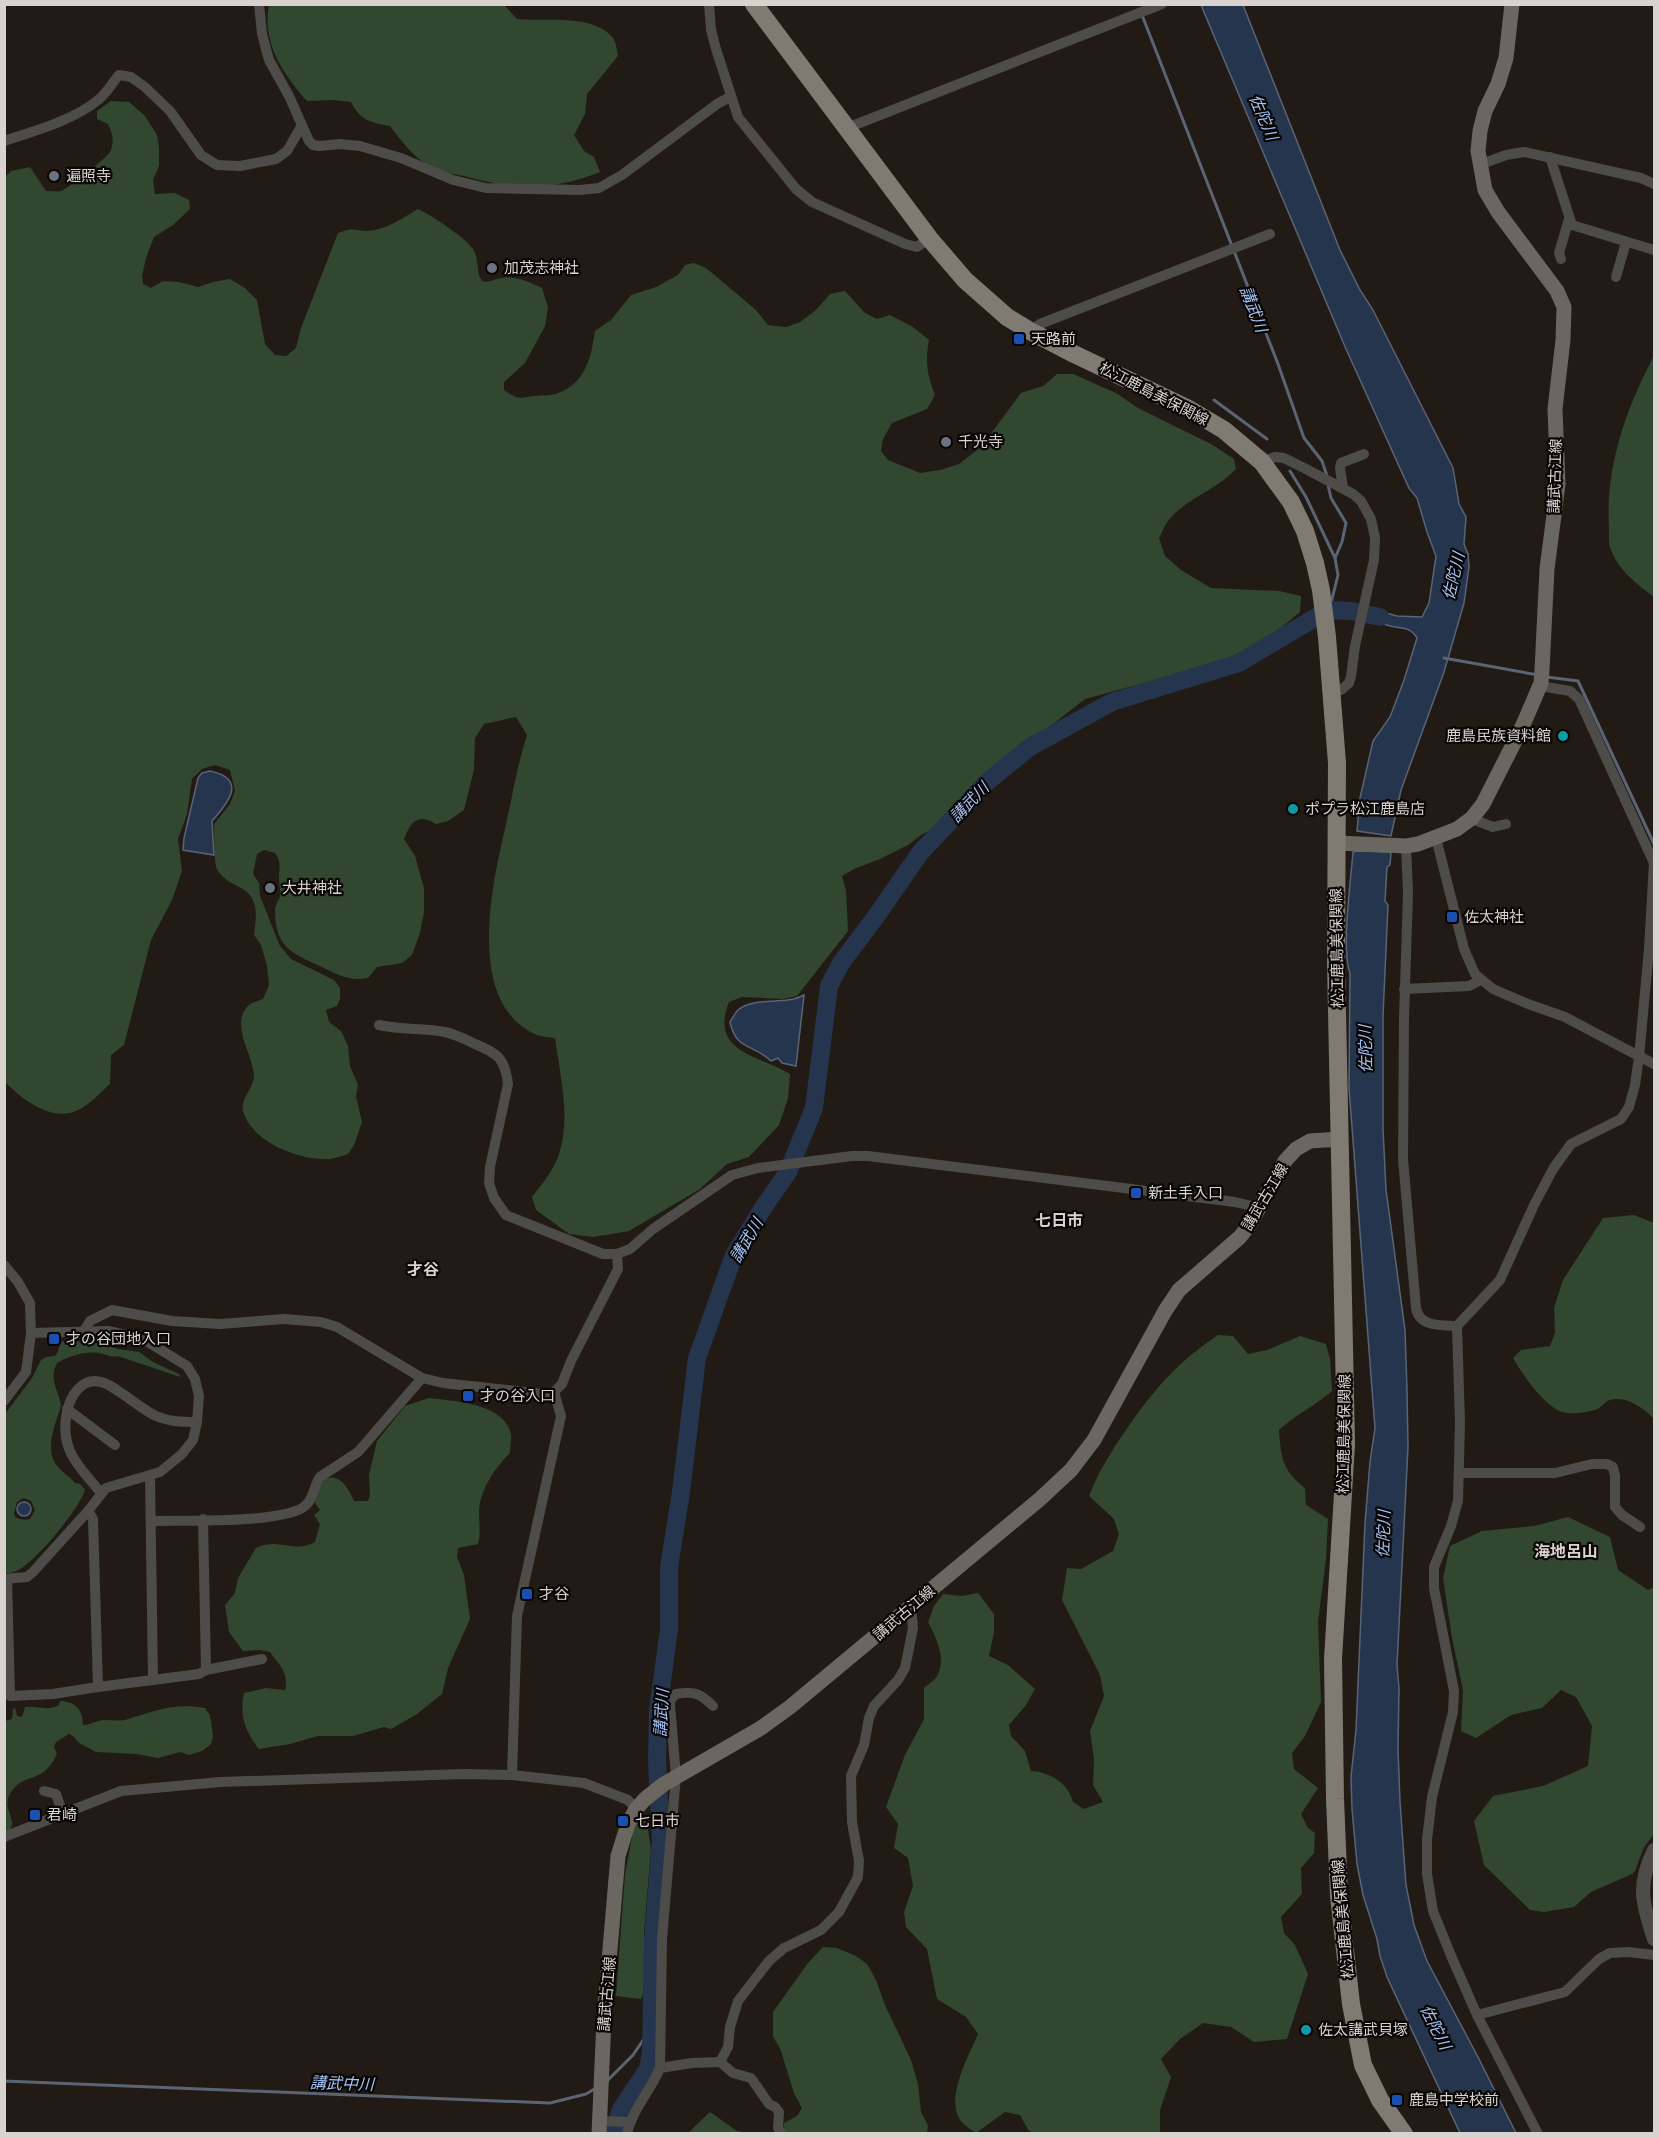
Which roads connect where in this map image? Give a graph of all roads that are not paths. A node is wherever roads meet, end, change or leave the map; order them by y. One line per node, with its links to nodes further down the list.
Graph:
1 (259, 4): 7 (street)
2 (709, 4): 6 (street)
3 (754, 4): 8 (main road, 松江鹿島美保関線)
4 (1162, 4): 8 (street)
5 (1512, 4): 11 (main road, 講武古江線)
6 (730, 96): 7 (street); 15 (street)
7 (301, 127): 9 (street)
8 (847, 129): 15 (main road, 松江鹿島美保関線)
9 (4, 141)
10 (1550, 157): 11 (street); 12 (street); 13 (street)
11 (1479, 165): 24 (main road, 講武古江線)
12 (1654, 184)
13 (1569, 219): 16 (street); 18 (street)
14 (1270, 234): 20 (street)
15 (929, 238): 20 (main road, 松江鹿島美保関線)
16 (1626, 242): 17 (street); 19 (street)
17 (1654, 250)
18 (1561, 259)
19 (1616, 277)
20 (1030, 331): 22 (main road, 松江鹿島美保関線)
21 (1364, 454): 23 (street)
22 (1262, 462): 23 (street); 25 (main road, 松江鹿島美保関線)
23 (1342, 488): 25 (street)
24 (1541, 680): 26 (main road, 講武古江線); 31 (street)
25 (1332, 693): 29 (main road, 松江鹿島美保関線)
26 (1472, 819): 27 (street); 28 (main road, 講武古江線)
27 (1506, 824)
28 (1436, 838): 30 (main road, 講武古江線); 32 (street)
29 (1343, 843): 30 (main road, 講武古江線); 37 (main road, 松江鹿島美保関線)
30 (1400, 846): 33 (street)
31 (1654, 862): 35 (street)
32 (1481, 980): 33 (street); 35 (street)
33 (1404, 989): 41 (street)
34 (379, 1025): 39 (street)
35 (1638, 1057): 36 (street); 41 (street)
36 (1654, 1064)
37 (1341, 1139): 38 (main road, 講武古江線); 80 (main road, 松江鹿島美保関線)
38 (1260, 1208): 39 (street); 58 (main road, 講武古江線)
39 (617, 1254): 45 (street)
40 (4, 1265): 43 (street)
41 (1457, 1326): 50 (street)
42 (84, 1331): 43 (street); 44 (street); 48 (street)
43 (31, 1333): 46 (street)
44 (422, 1378): 45 (street); 54 (street)
45 (554, 1392): 65 (street)
46 (4, 1401)
47 (67, 1409): 48 (street); 49 (street); 52 (street)
48 (197, 1422): 51 (street)
49 (116, 1445)
50 (1459, 1473): 56 (street); 74 (street)
51 (150, 1476): 52 (street); 55 (street)
52 (101, 1493): 53 (street)
53 (88, 1511): 57 (street); 62 (street)
54 (203, 1519): 55 (street); 60 (street)
55 (151, 1521): 61 (street)
56 (1640, 1527)
57 (6, 1579): 63 (street)
58 (912, 1607): 66 (main road, 講武古江線); 75 (street)
59 (262, 1659): 60 (street)
60 (206, 1670): 61 (street)
61 (153, 1680): 62 (street)
62 (98, 1687): 63 (street)
63 (7, 1696)
64 (713, 1706): 66 (street)
65 (512, 1775): 68 (street); 69 (street)
66 (674, 1778): 68 (main road, 講武古江線); 76 (street)
67 (44, 1791): 69 (street)
68 (641, 1804): 77 (main road, 講武古江線)
69 (63, 1814): 70 (street)
70 (4, 1837)
71 (1654, 1850): 72 (street)
72 (1654, 1939)
73 (1654, 1955): 74 (street)
74 (1477, 2015): 81 (street)
75 (720, 2062): 76 (street); 79 (street)
76 (660, 2068): 78 (street)
77 (603, 2125): 78 (street)
78 (627, 2126)
79 (782, 2133)
80 (1404, 2133)
81 (1538, 2133)

